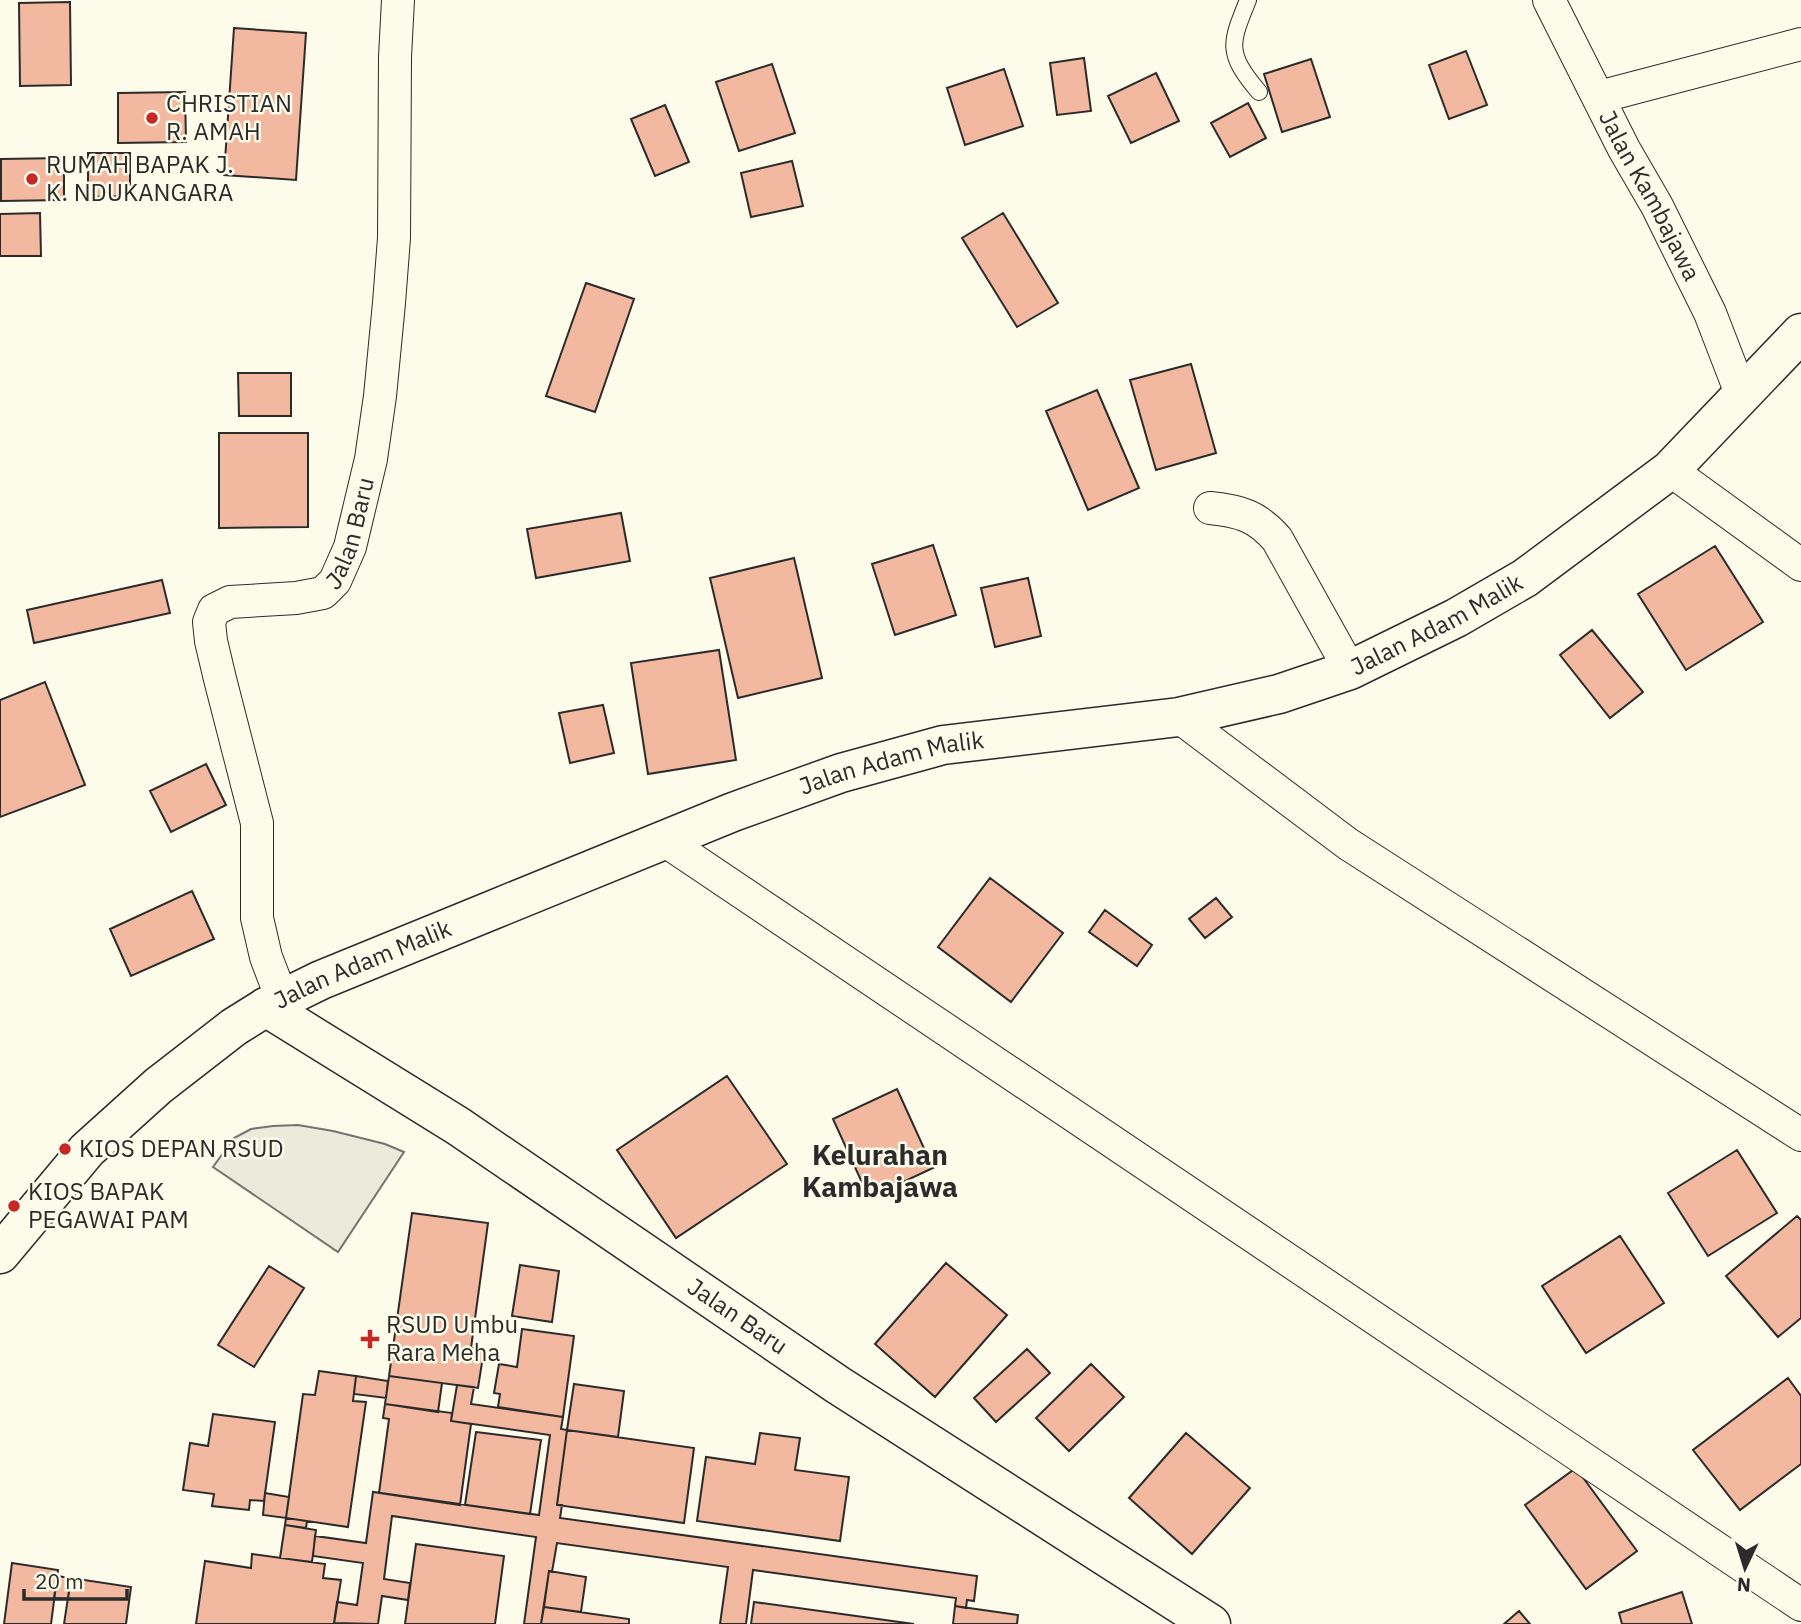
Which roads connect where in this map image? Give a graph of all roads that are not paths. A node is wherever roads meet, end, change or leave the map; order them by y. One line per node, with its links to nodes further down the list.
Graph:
1 (398, 0): 15 (street, Jalan Baru)
2 (1248, 0): 5 (lane)
3 (1549, 0): 6 (street, Jalan Kambajawa)
4 (1801, 44): 6 (street)
5 (1259, 92)
6 (1599, 97): 8 (street, Jalan Kambajawa)
7 (1801, 333): 8 (main road, Jalan Adam Malik)
8 (1742, 396): 9 (main road, Jalan Adam Malik)
9 (1670, 470): 11 (street); 12 (main road, Jalan Adam Malik)
10 (1210, 508): 12 (street)
11 (1801, 565)
12 (1350, 670): 13 (main road, Jalan Adam Malik)
13 (1179, 717): 14 (main road, Jalan Adam Malik); 16 (street)
14 (664, 839): 15 (main road, Jalan Adam Malik); 18 (street)
15 (274, 1003): 17 (main road, Jalan Adam Malik); 19 (main road, Jalan Baru)
16 (1801, 1135)
17 (0, 1254)
18 (1801, 1605)
19 (1211, 1624)

